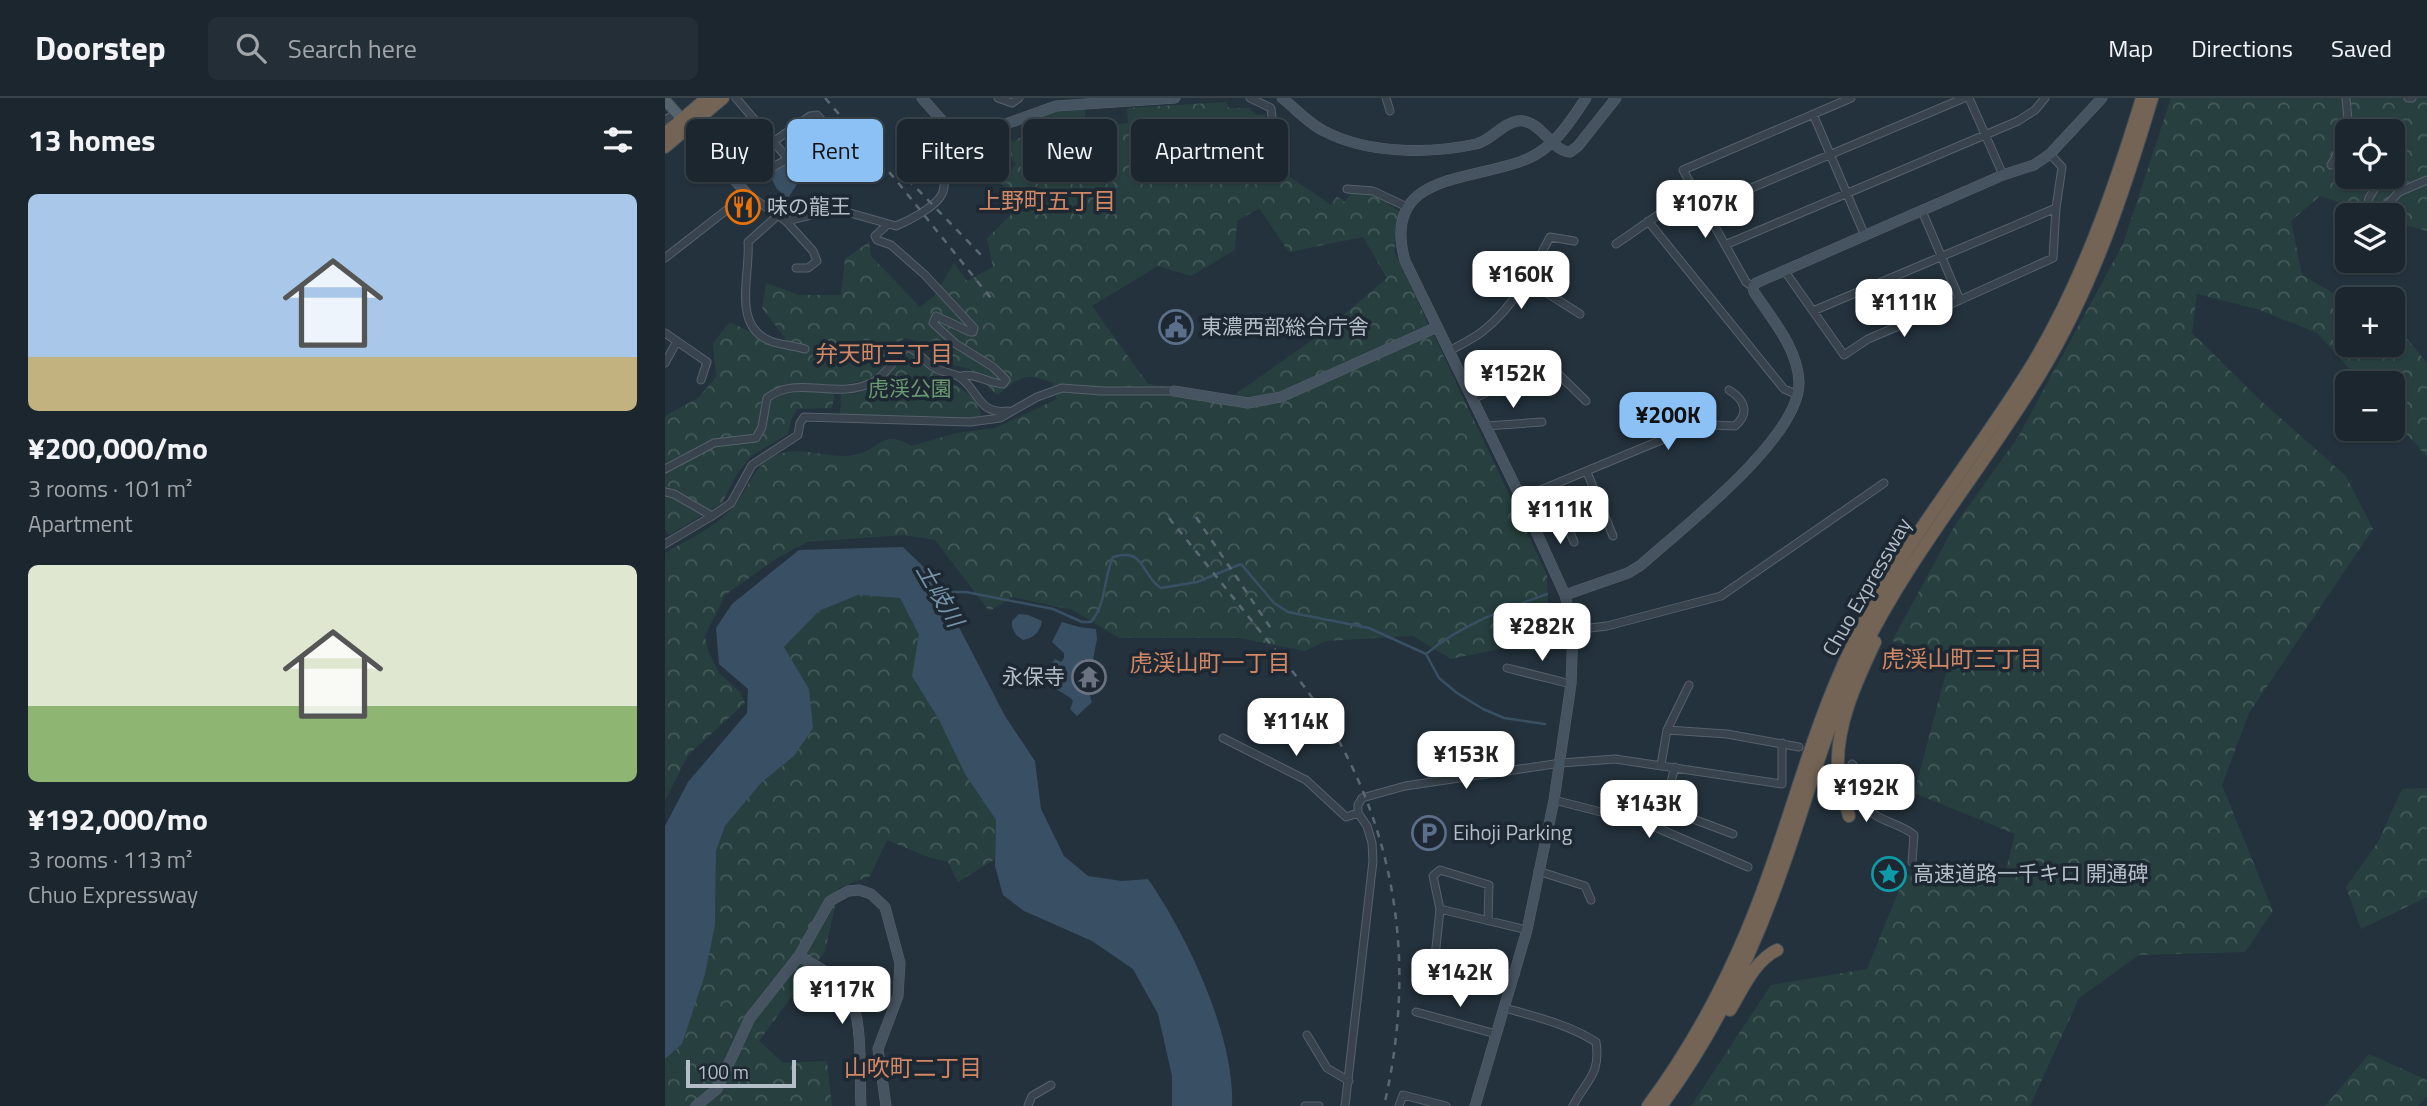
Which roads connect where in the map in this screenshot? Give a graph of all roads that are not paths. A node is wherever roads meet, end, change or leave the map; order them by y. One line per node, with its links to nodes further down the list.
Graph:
1 (707, 98): 30 (highway)
2 (723, 98): 30 (highway)
3 (736, 98): 23 (street)
4 (922, 98): 26 (street)
5 (998, 98): 6 (street)
6 (1019, 98)
7 (1175, 98): 31 (street)
8 (1250, 98): 27 (street)
9 (1282, 98): 36 (street)
10 (1386, 98): 21 (street)
11 (1586, 98): 36 (street)
12 (1616, 98): 36 (street)
13 (1851, 98): 22 (street)
14 (1967, 98): 35 (street); 39 (street)
15 (2045, 98): 35 (street)
16 (2102, 98): 40 (street)
17 (2142, 98): 149 (highway, Chuo Expressway)
18 (2152, 98): 100 (highway, Chuo Expressway)
19 (2346, 98): 28 (street)
20 (665, 100): 30 (main road)
21 (1390, 111)
22 (1813, 114): 39 (street); 50 (street)
23 (754, 119)
24 (806, 119): 25 (street)
25 (821, 119)
26 (941, 119)
27 (1272, 119)
28 (2348, 119)
29 (665, 120): 30 (street)
30 (682, 120): 32 (street); 34 (highway); 38 (highway)
31 (1009, 123)
32 (686, 125)
33 (787, 132): 37 (street)
34 (665, 134)
35 (1985, 135): 45 (street); 52 (street)
36 (1553, 141): 54 (street)
37 (773, 142): 42 (street)
38 (665, 147)
39 (1829, 154): 52 (street); 55 (street)
40 (2050, 154): 45 (street); 56 (street)
41 (2335, 158): 43 (street)
42 (787, 159): 44 (street)
43 (2331, 165)
44 (773, 167)
45 (2003, 176): 57 (street)
46 (2427, 180): 53 (street)
47 (736, 182): 51 (street)
48 (944, 182): 61 (street)
49 (1347, 189): 54 (street)
50 (1694, 190): 55 (street); 59 (street)
51 (747, 194): 58 (street); 67 (street)
52 (1847, 194): 62 (street); 65 (street)
53 (2389, 203)
54 (1407, 207): 75 (street)
55 (1704, 208): 65 (street)
56 (2056, 208): 66 (street); 72 (street)
57 (1922, 211): 62 (street); 66 (street)
58 (777, 216): 60 (street); 78 (street)
59 (1648, 220): 64 (street); 85 (street)
60 (786, 221): 61 (street); 68 (street)
61 (888, 224): 81 (street)
62 (1865, 236): 69 (street)
63 (1574, 241): 70 (street)
64 (1616, 244)
65 (1725, 245): 71 (street)
66 (1942, 256): 72 (street); 73 (street)
67 (665, 258)
68 (796, 268)
69 (1784, 270): 71 (street); 73 (street)
70 (1528, 281): 74 (street); 79 (street)
71 (1753, 287): 85 (street)
72 (1960, 300): 73 (street)
73 (1813, 311)
74 (1580, 314)
75 (1437, 327): 79 (street); 84 (street)
76 (665, 333): 77 (street)
77 (676, 343): 80 (street); 82 (street)
78 (806, 349)
79 (1449, 351): 86 (street)
80 (665, 363)
81 (958, 377): 88 (street); 93 (street)
82 (701, 380)
83 (1729, 390): 94 (street)
84 (1174, 391): 89 (street)
85 (1798, 395): 104 (street)
86 (1473, 399): 87 (street); 92 (street)
87 (1586, 401)
88 (986, 408): 89 (street); 90 (street)
89 (1012, 411): 90 (street)
90 (982, 421): 99 (street)
91 (1542, 422): 92 (street)
92 (1486, 426): 98 (street)
93 (665, 470)
94 (1587, 472): 96 (street); 101 (street)
95 (1884, 483): 105 (street)
96 (1550, 486): 98 (street); 102 (street)
97 (665, 492): 99 (street)
98 (1521, 498): 104 (street)
99 (712, 516): 103 (street)
100 (1940, 522): 119 (highway); 137 (highway, Chuo Expressway)
101 (1613, 536)
102 (1574, 542)
103 (665, 544)
104 (1565, 595): 105 (street)
105 (1573, 630): 107 (street)
106 (1507, 668): 107 (street)
107 (1571, 684): 113 (street)
108 (1689, 685): 109 (street)
109 (1667, 730): 111 (street); 115 (street)
110 (1223, 738): 118 (street)
111 (1781, 743): 112 (street); 116 (street)
112 (1800, 747)
113 (1561, 763): 115 (street); 117 (street); 118 (street)
114 (1852, 764): 121 (street)
115 (1661, 765): 116 (street)
116 (1675, 767): 120 (street)
117 (1554, 800): 122 (street); 123 (street)
118 (1359, 813): 135 (street)
119 (1849, 816)
120 (1733, 834)
121 (1912, 862)
122 (1748, 867)
123 (1538, 872): 124 (street); 127 (street)
124 (1591, 900)
125 (1440, 909): 126 (street); 126 (street); 130 (street)
126 (1488, 921): 127 (street)
127 (1527, 930): 130 (street)
128 (1777, 950): 137 (highway)
129 (799, 956): 138 (street); 139 (street); 140 (street)
130 (1515, 975): 131 (street)
131 (1505, 1008): 133 (street); 148 (street)
132 (1416, 1012): 133 (street)
133 (1496, 1034): 147 (street)
134 (1307, 1035): 135 (street)
135 (1349, 1081): 144 (street)
136 (1051, 1085): 141 (street)
137 (1663, 1103)
138 (696, 1106)
139 (861, 1106)
140 (886, 1106)
141 (1028, 1106)
142 (1305, 1106): 143 (street)
143 (1319, 1106)
144 (1345, 1106)
145 (1399, 1106): 146 (street)
146 (1446, 1106)
147 (1475, 1106)
148 (1573, 1106)
149 (1648, 1106)

